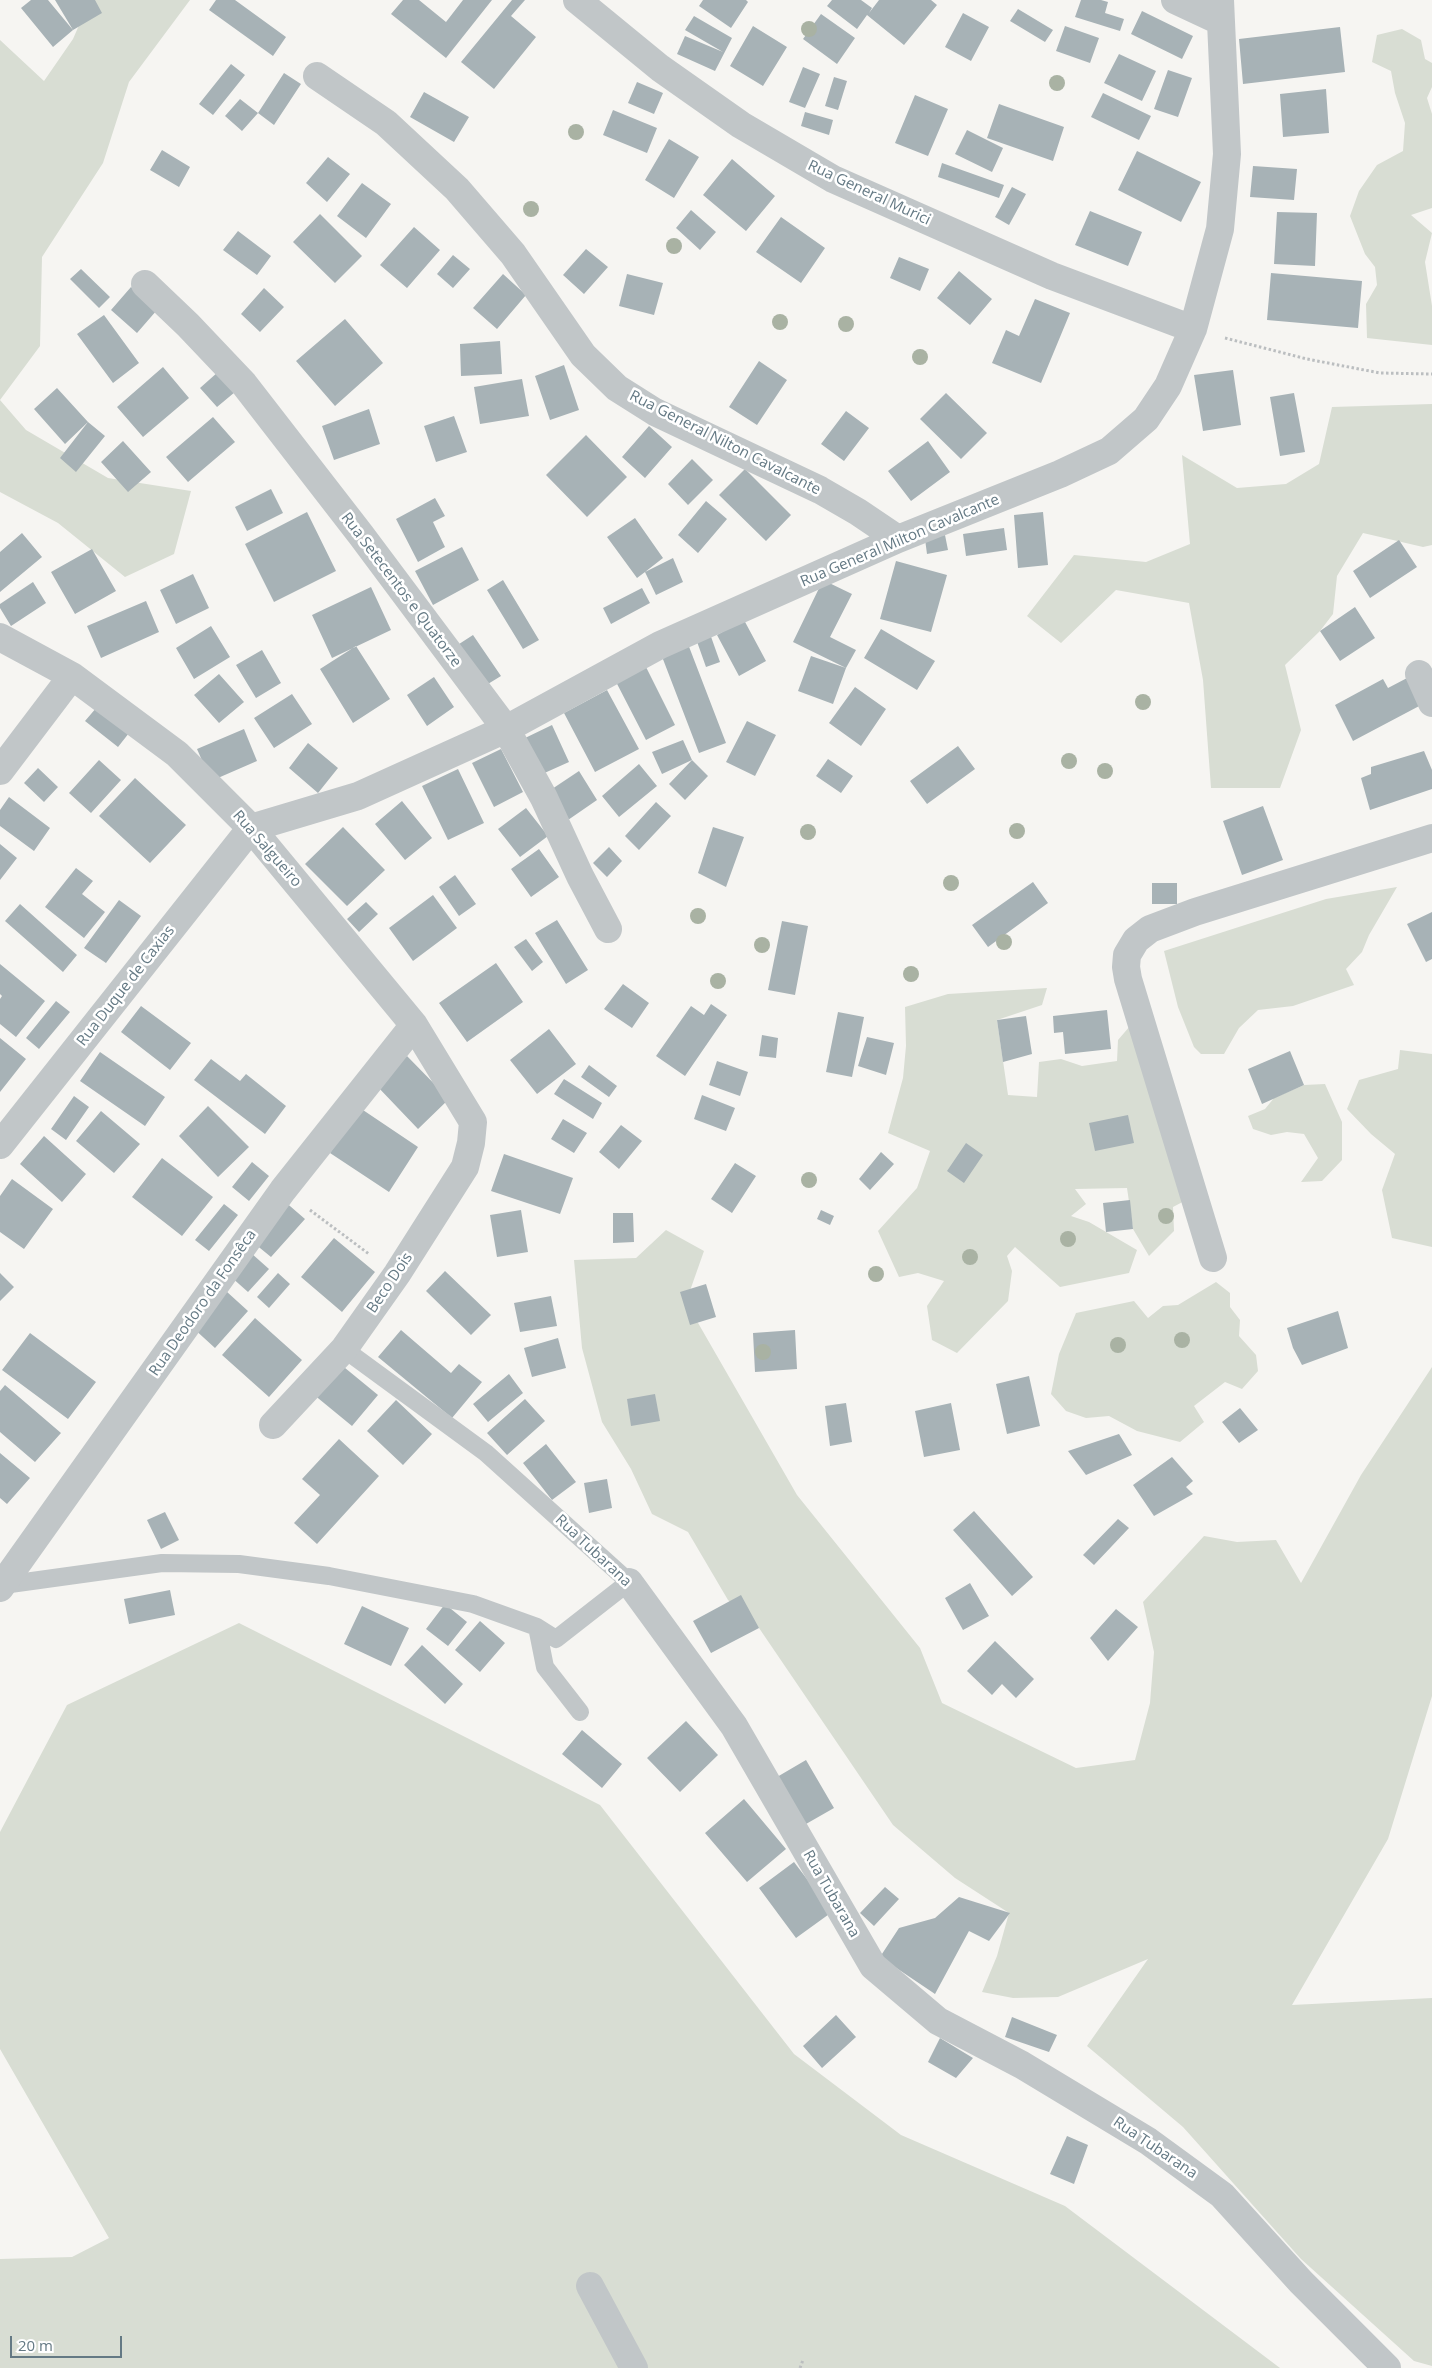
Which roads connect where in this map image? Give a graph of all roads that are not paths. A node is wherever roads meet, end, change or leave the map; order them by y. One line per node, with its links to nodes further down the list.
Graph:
1 (578, 0): 6 (street, Rua General Murici)
2 (1175, 0): 3 (street)
3 (1220, 11): 6 (street, Rua General Milton Cavalcante)
4 (318, 76): 7 (street, Rua General Nilton Cavalcante)
5 (145, 284): 12 (street, Rua Setecentos e Quatorze)
6 (1193, 330): 7 (street, Rua General Milton Cavalcante)
7 (898, 540): 12 (street, Rua General Milton Cavalcante)
8 (0, 637): 10 (street, Rua Salgueiro)
9 (1418, 674): 11 (street)
10 (72, 676): 13 (street); 14 (street, Rua Salgueiro)
11 (1432, 703)
12 (506, 729): 14 (street, Rua General Milton Cavalcante); 16 (street, Rua Setecentos e Quatorze)
13 (0, 771)
14 (252, 828): 17 (street, Rua Salgueiro); 19 (street, Rua Duque de Caxias)
15 (1432, 838): 20 (street)
16 (608, 929)
17 (414, 1025): 18 (street, Rua Salgueiro); 24 (street, Rua Deodoro da Fonsêca)
18 (473, 1122): 21 (street, Beco Dois)
19 (0, 1145)
20 (1213, 1258)
21 (344, 1349): 22 (street, Beco Dois); 23 (lane, Rua Tubarana)
22 (272, 1425)
23 (630, 1582): 25 (lane); 29 (street, Rua Tubarana)
24 (1, 1586): 25 (lane)
25 (537, 1627): 26 (lane)
26 (580, 1712)
27 (590, 2286): 28 (street)
28 (634, 2368)
29 (1386, 2368)

